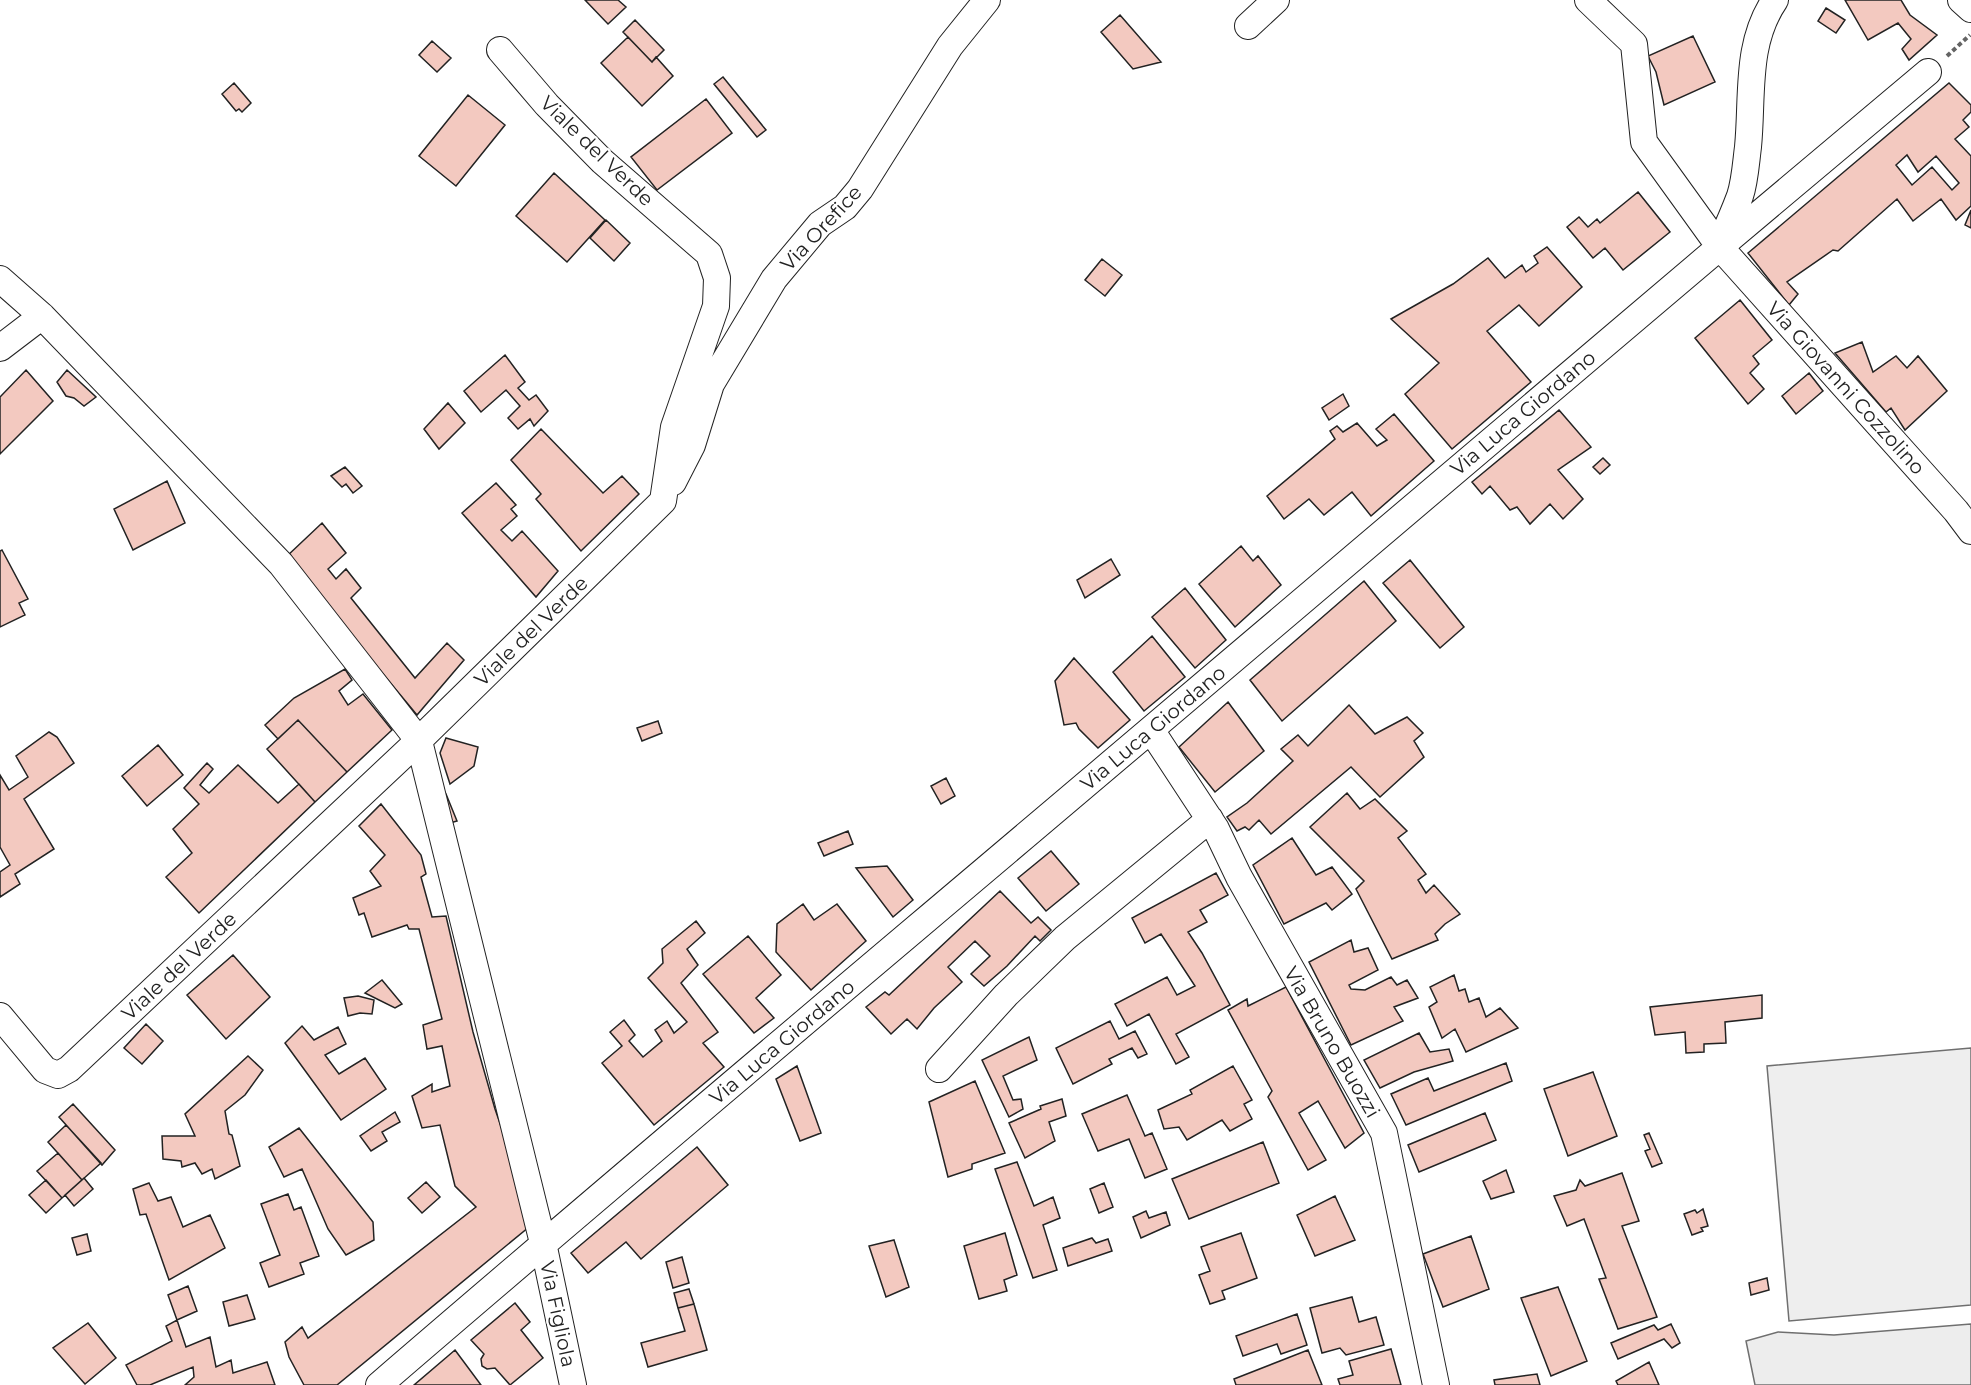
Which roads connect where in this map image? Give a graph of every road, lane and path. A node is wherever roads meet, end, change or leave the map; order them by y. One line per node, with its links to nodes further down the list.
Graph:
1 (987, 0): 14 (street, Via Orefice)
2 (1276, 0): 7 (street)
3 (1588, 0): 10 (street, Via Giovanni Cozzolino)
4 (1775, 0): 10 (street)
5 (1961, 0): 6 (street)
6 (1971, 9)
7 (1248, 26)
8 (500, 50): 14 (street, Viale del Verde)
9 (1928, 72): 10 (street, Via Luca Giordano)
10 (1719, 246): 15 (street, Via Giovanni Cozzolino); 16 (street, Via Luca Giordano)
11 (0, 279): 12 (street)
12 (42, 316): 13 (street); 17 (street)
13 (0, 348)
14 (663, 501): 17 (street, Viale del Verde)
15 (1971, 531)
16 (1151, 730): 18 (street, Via Bruno Buozzi); 21 (street, Via Luca Giordano)
17 (419, 741): 19 (street, Viale del Verde); 21 (street, Via Figliola)
18 (1210, 819): 20 (street); 24 (street, Via Bruno Buozzi)
19 (0, 1016)
20 (939, 1069)
21 (543, 1243): 22 (street, Via Luca Giordano); 23 (street, Via Figliola)
22 (379, 1385)
23 (573, 1385)
24 (1436, 1385)

